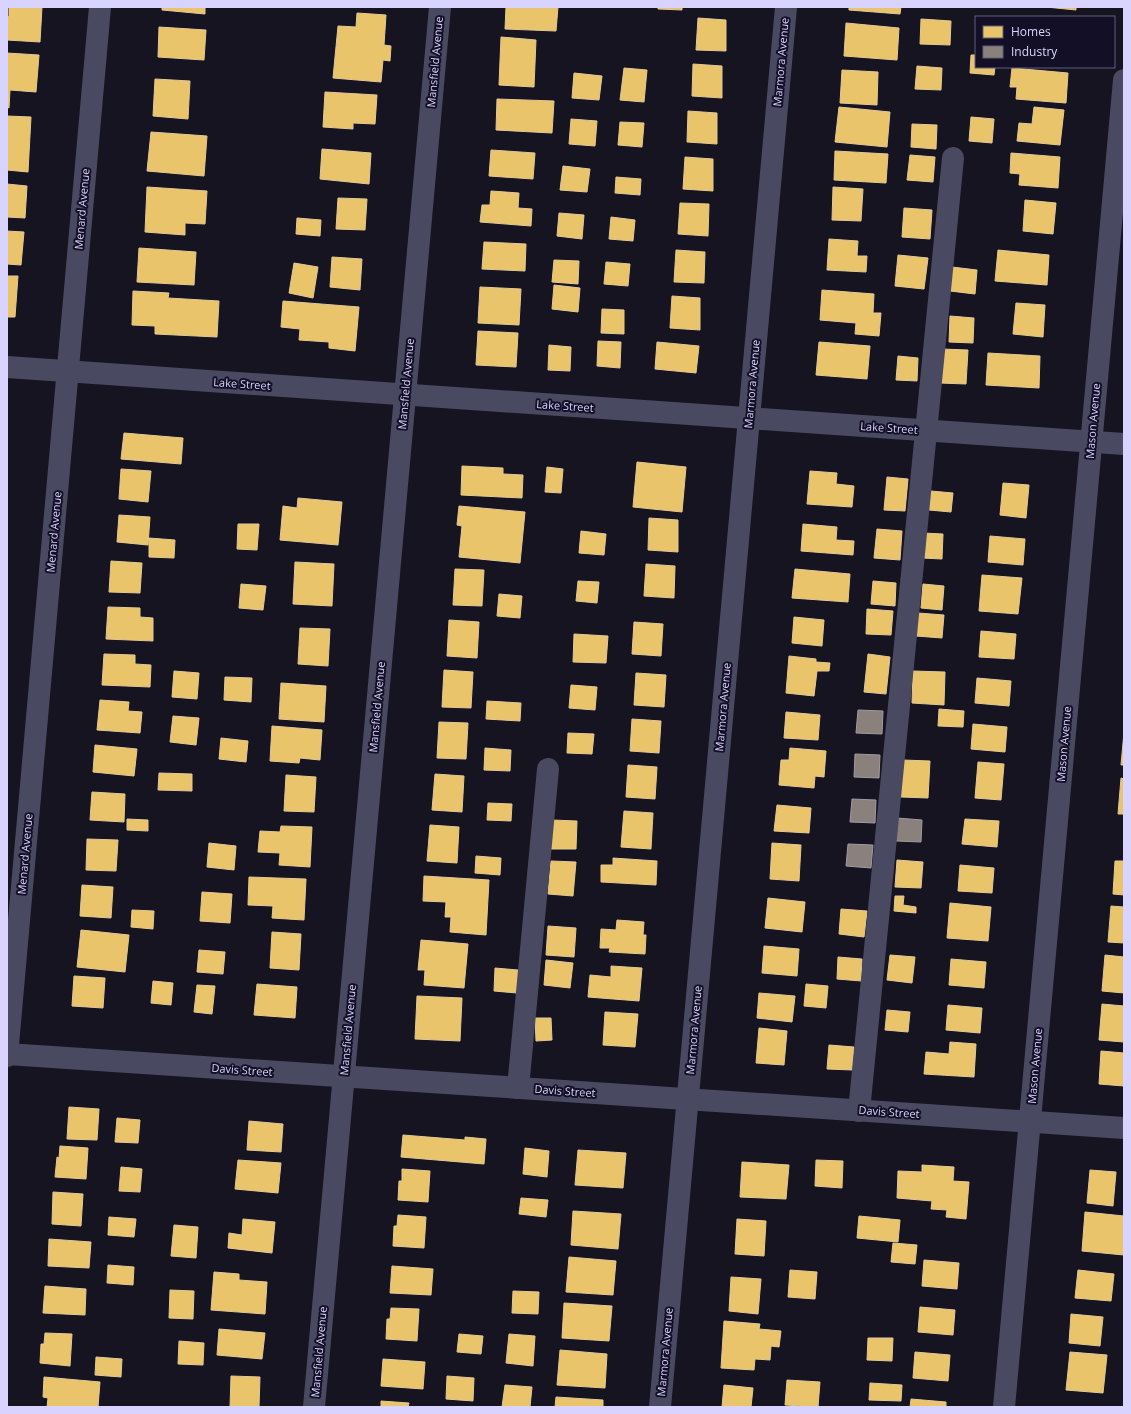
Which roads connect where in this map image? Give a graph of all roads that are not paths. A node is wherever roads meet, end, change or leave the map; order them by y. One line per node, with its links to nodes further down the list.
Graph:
1 (100, 7): 7 (street, Menard Avenue)
2 (440, 7): 8 (street, Mansfield Avenue)
3 (786, 7): 9 (street, Marmora Avenue)
4 (1124, 80): 11 (street, Mason Avenue)
5 (953, 158): 10 (street)
6 (7, 368): 7 (street, Lake Street)
7 (68, 372): 8 (street, Lake Street); 14 (street, Menard Avenue)
8 (405, 394): 9 (street, Lake Street); 15 (street, Mansfield Avenue)
9 (749, 418): 10 (street, Lake Street); 17 (street, Marmora Avenue)
10 (926, 430): 11 (street, Lake Street); 18 (street)
11 (1092, 441): 12 (street, Lake Street); 19 (street, Mason Avenue)
12 (1124, 444)
13 (548, 770): 16 (street)
14 (7, 1055): 15 (street, Davis Street)
15 (344, 1076): 16 (street, Davis Street); 21 (street, Mansfield Avenue)
16 (518, 1088): 17 (street, Davis Street)
17 (688, 1099): 18 (street, Davis Street); 22 (street, Marmora Avenue)
18 (859, 1111): 19 (street, Davis Street)
19 (1030, 1122): 20 (street, Davis Street); 23 (street, Mason Avenue)
20 (1124, 1128)
21 (314, 1407)
22 (660, 1407)
23 (1004, 1407)

